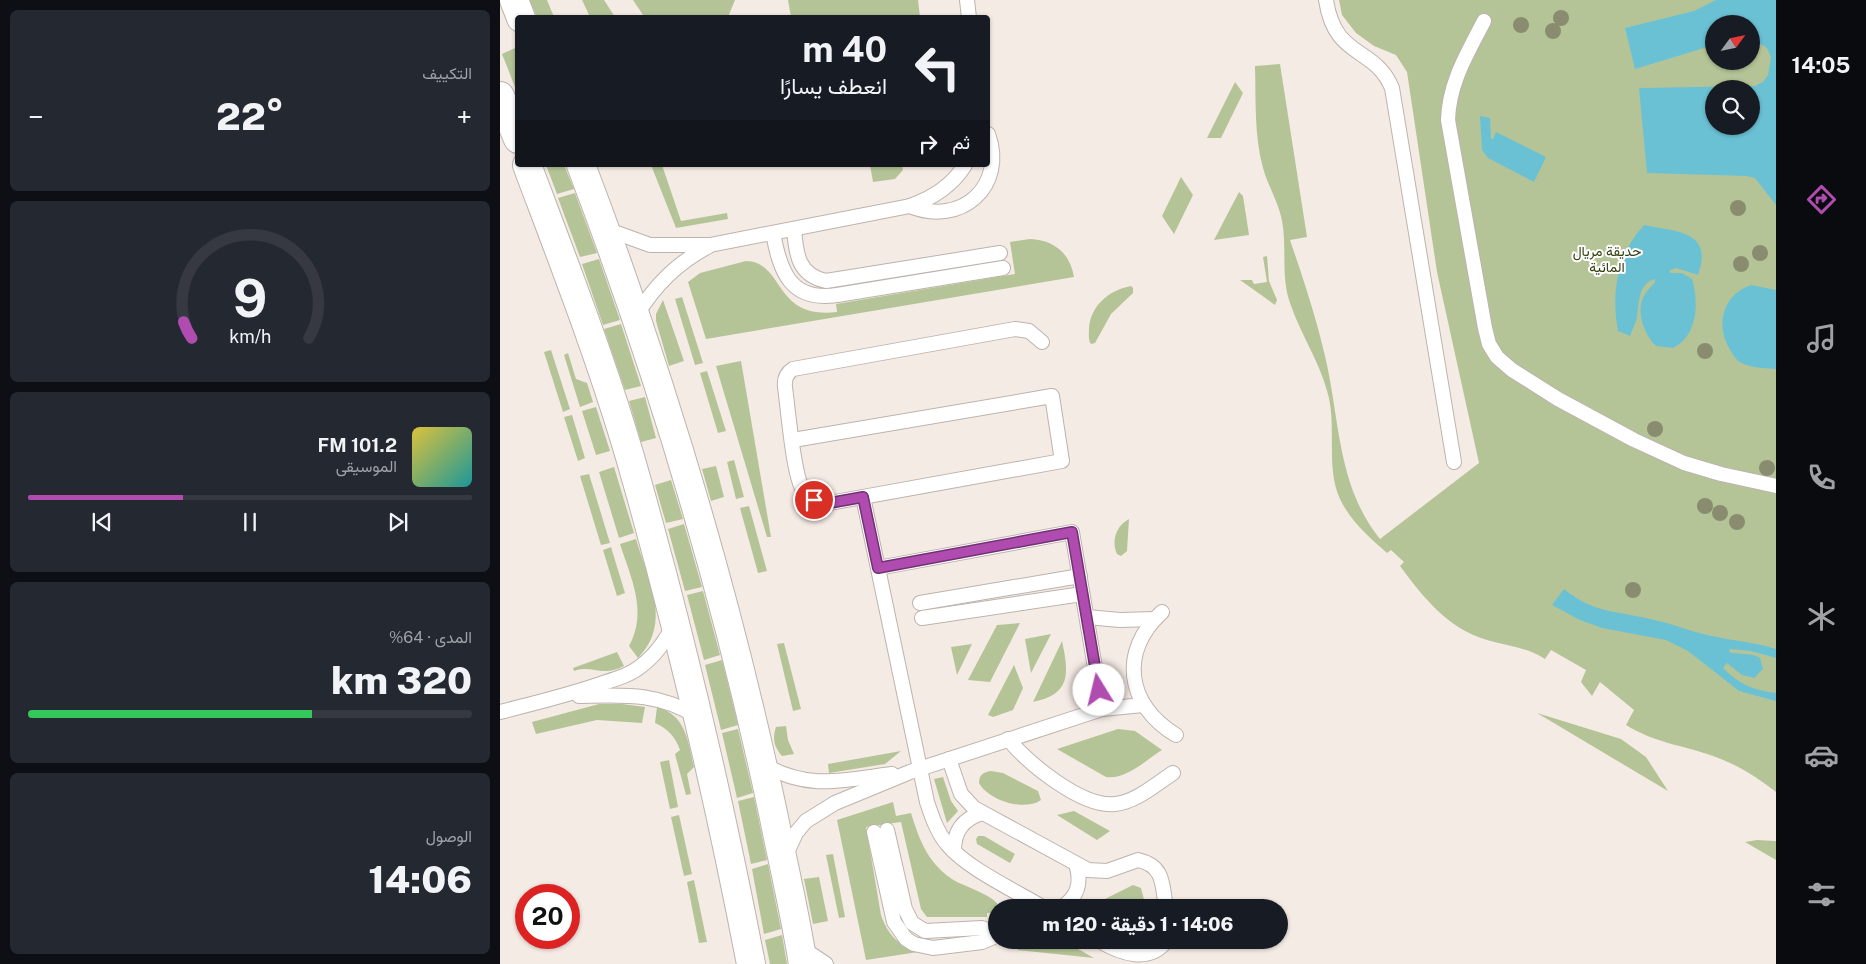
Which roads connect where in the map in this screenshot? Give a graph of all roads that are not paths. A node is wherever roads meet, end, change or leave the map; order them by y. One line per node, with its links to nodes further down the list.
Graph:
1 (514, 0): 4 (street)
2 (967, 0): 5 (lane)
3 (1326, 0): 23 (lane)
4 (520, 15)
5 (969, 15)
6 (1484, 22): 24 (lane)
7 (500, 96): 8 (street)
8 (515, 132)
9 (990, 143): 13 (lane)
10 (528, 167): 32 (street)
11 (582, 167): 14 (street)
12 (964, 167): 13 (lane)
13 (910, 206): 15 (lane)
14 (605, 229): 17 (lane); 20 (street)
15 (794, 229): 16 (lane); 18 (lane)
16 (773, 233): 17 (lane); 19 (lane)
17 (710, 245): 20 (lane)
18 (1000, 253)
19 (1003, 268)
20 (635, 317): 41 (street)
21 (1042, 342): 22 (lane)
22 (793, 440): 25 (lane); 25 (lane)
23 (1454, 462)
24 (1776, 486)
25 (863, 497): 26 (lane)
26 (878, 568): 27 (lane); 42 (lane)
27 (1080, 576): 28 (lane); 29 (lane)
28 (1082, 594): 30 (lane); 31 (lane)
29 (920, 603)
30 (1087, 617): 34 (lane); 35 (lane)
31 (922, 618)
32 (675, 621): 33 (lane); 37 (street)
33 (568, 696): 36 (lane); 37 (lane)
34 (1143, 705): 35 (lane); 38 (lane)
35 (1102, 709): 39 (lane)
36 (500, 712)
37 (698, 717): 56 (street)
38 (1176, 735)
39 (1008, 740): 40 (lane); 43 (lane)
40 (949, 759): 42 (lane); 44 (lane)
41 (762, 764): 42 (lane); 47 (street)
42 (915, 770): 46 (lane); 47 (lane)
43 (1173, 773)
44 (982, 813): 46 (lane); 48 (lane)
45 (880, 831): 52 (lane)
46 (954, 851): 49 (lane)
47 (783, 862): 55 (street)
48 (1076, 864): 50 (lane); 51 (lane)
49 (1021, 899)
50 (1071, 899)
51 (1165, 899)
52 (988, 931)
53 (1114, 949): 54 (lane)
54 (1162, 949)
55 (802, 956): 57 (lane)
56 (751, 964)
57 (826, 964)

